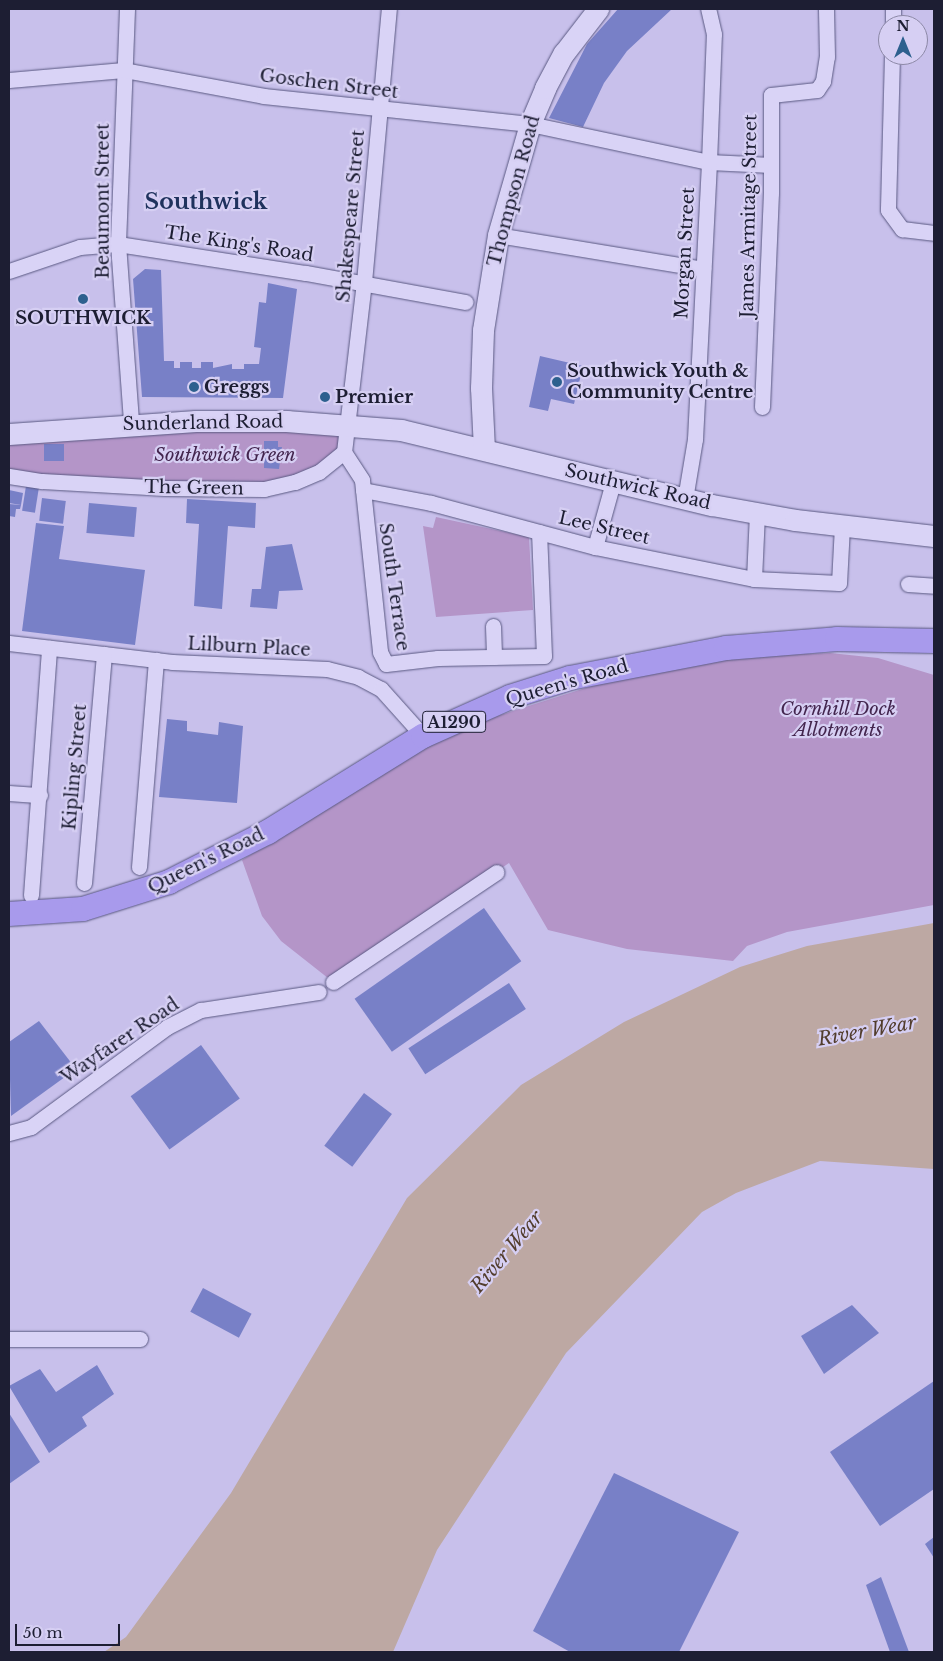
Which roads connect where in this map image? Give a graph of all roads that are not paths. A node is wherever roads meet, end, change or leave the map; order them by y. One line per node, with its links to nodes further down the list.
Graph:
1 (128, 9): 7 (street, Beaumont Street)
2 (389, 9): 9 (street, Shakespeare Street)
3 (598, 9): 10 (main road, Thompson Road)
4 (708, 9): 11 (street, Morgan Street)
5 (826, 9): 12 (street, James Armitage Street)
6 (892, 65): 13 (street)
7 (124, 70): 8 (street, Goschen Street); 9 (street, Goschen Street); 15 (street, Beaumont Street)
8 (9, 80)
9 (380, 110): 10 (street, Goschen Street); 18 (street, Shakespeare Street)
10 (530, 124): 11 (street, Goschen Street); 14 (main road, Thompson Road)
11 (709, 162): 12 (street, Goschen Street); 16 (street, Morgan Street)
12 (771, 165): 20 (street, James Armitage Street)
13 (934, 233)
14 (498, 236): 16 (street); 24 (main road, Thompson Road)
15 (118, 244): 17 (street, The King's Road); 18 (street, The King's Road); 21 (street, Beaumont Street)
16 (703, 269): 29 (street, Morgan Street)
17 (9, 271)
18 (364, 282): 19 (street, The King's Road); 22 (street, Shakespeare Street)
19 (465, 302)
20 (762, 407)
21 (131, 424): 22 (main road, Sunderland Road); 23 (main road, Sunderland Road)
22 (346, 426): 24 (main road, Southwick Road); 25 (street)
23 (9, 434)
24 (484, 449): 27 (main road, Southwick Road)
25 (344, 452): 26 (street, The Green); 28 (street, South Terrace)
26 (9, 476)
27 (612, 482): 29 (main road, Southwick Road); 34 (street)
28 (363, 490): 32 (street, Lee Street); 43 (street, South Terrace)
29 (684, 499): 30 (main road, Southwick Road)
30 (758, 514): 31 (main road, Southwick Road); 35 (street)
31 (842, 526): 33 (main road, Southwick Road); 35 (street, Lee Street)
32 (539, 532): 34 (street, Lee Street); 43 (street, South Terrace)
33 (934, 536)
34 (595, 547): 35 (street, Lee Street)
35 (754, 579)
36 (908, 584): 37 (street)
37 (934, 586)
38 (493, 626): 43 (street)
39 (934, 642): 45 (main road, Queen's Road / A1290)
40 (9, 643): 41 (street, Lilburn Place)
41 (49, 648): 42 (street, Lilburn Place); 47 (street)
42 (104, 654): 44 (street, Lilburn Place); 50 (street, Kipling Street)
43 (494, 656)
44 (156, 660): 45 (street, Lilburn Place); 48 (street)
45 (423, 736): 52 (main road, Queen's Road / A1290)
46 (9, 793): 47 (street)
47 (40, 795): 51 (street)
48 (139, 867)
49 (496, 872): 53 (street)
50 (84, 883)
51 (31, 895)
52 (9, 914)
53 (333, 982)
54 (319, 992): 55 (street, Wayfarer Road)
55 (9, 1133)
56 (9, 1339): 57 (street)
57 (140, 1339)

